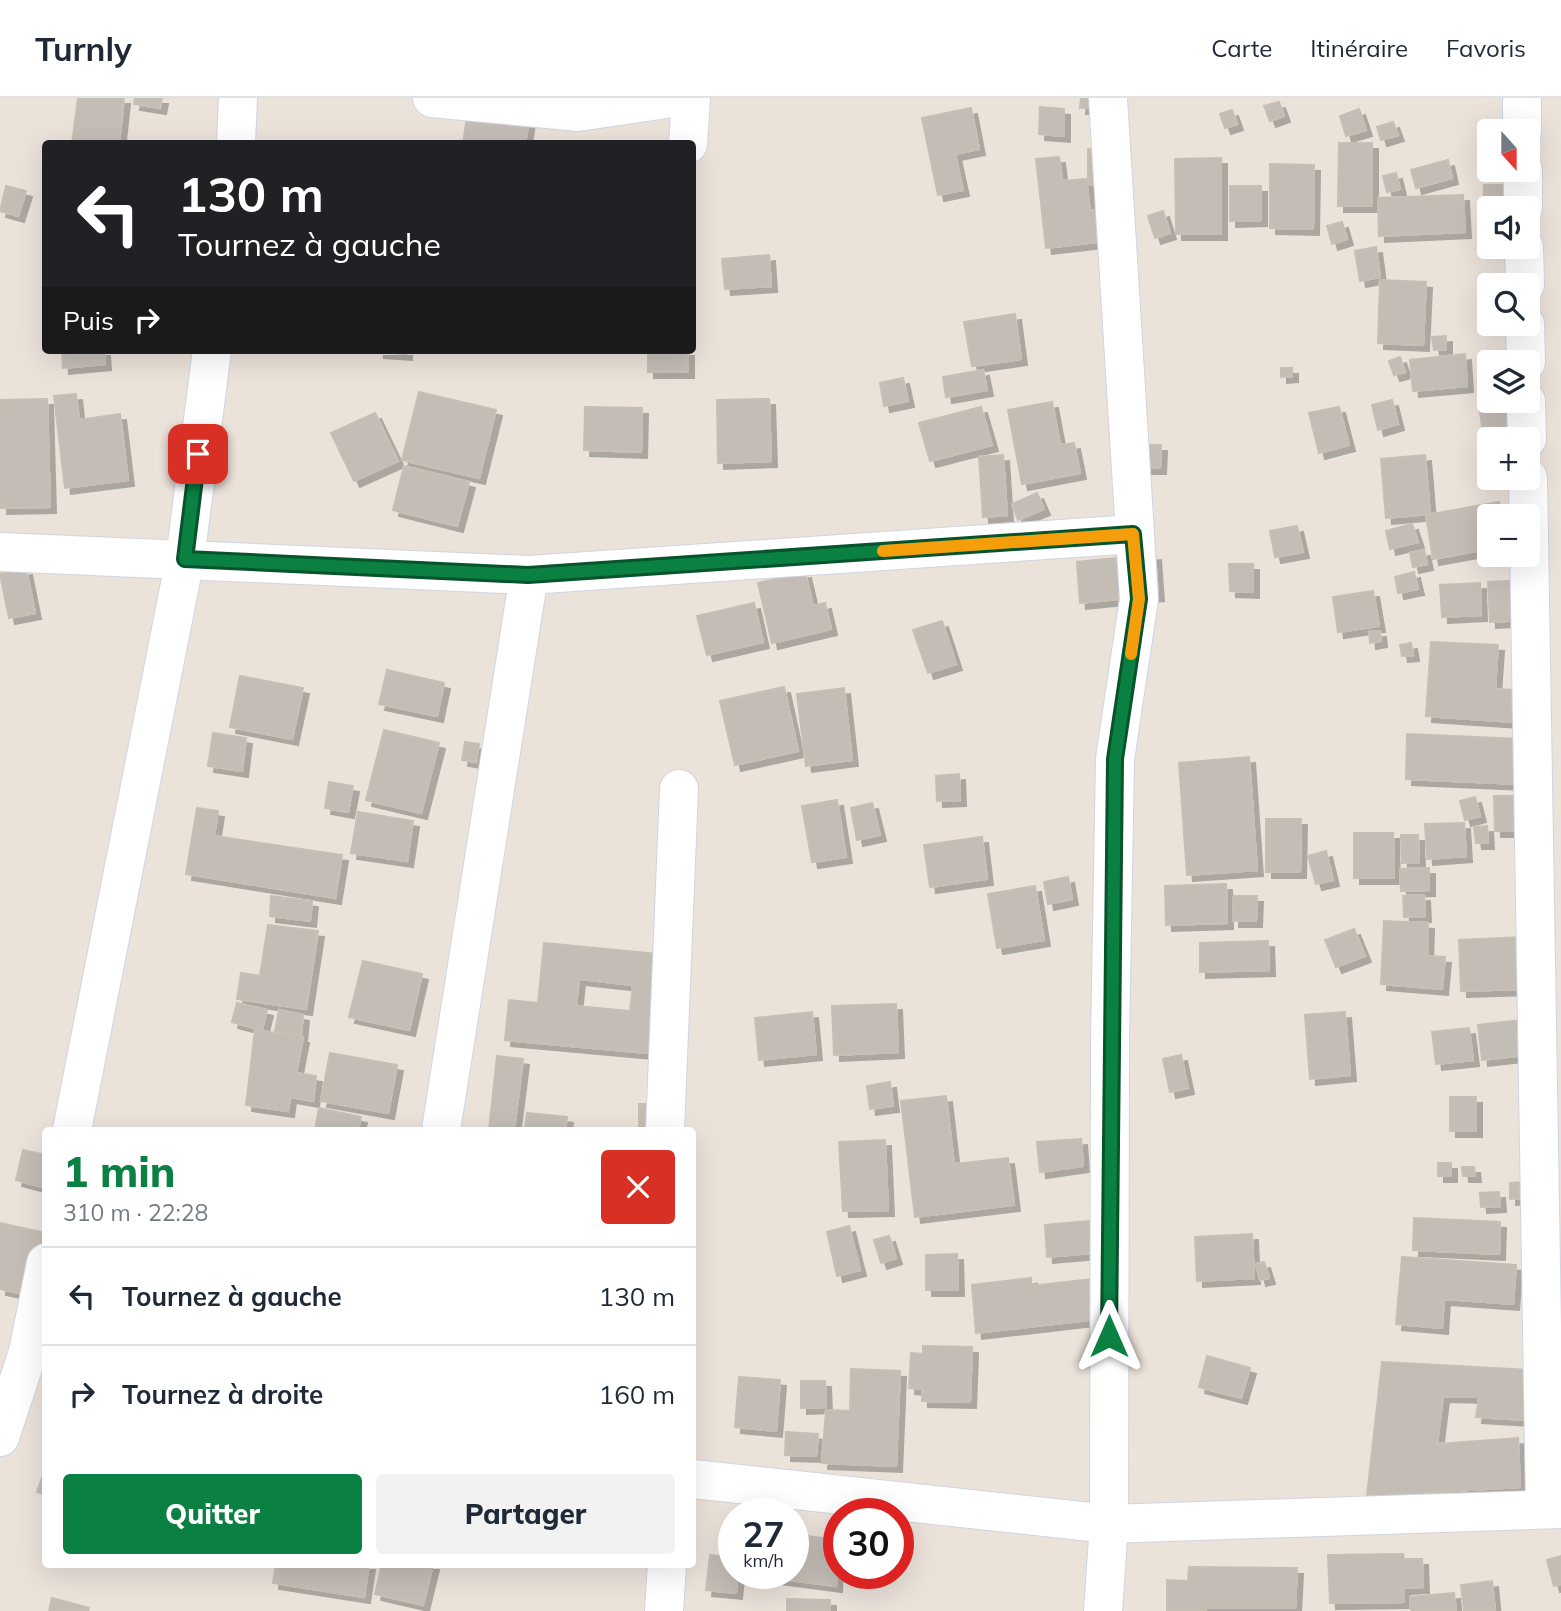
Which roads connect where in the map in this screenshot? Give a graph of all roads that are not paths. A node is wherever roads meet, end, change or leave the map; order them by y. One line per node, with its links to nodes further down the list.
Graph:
1 (238, 98): 8 (street)
2 (432, 98): 3 (street)
3 (673, 98)
4 (691, 98): 9 (street)
5 (1108, 98): 12 (street)
6 (1522, 98): 7 (street)
7 (1522, 119)
8 (236, 140)
9 (688, 140)
10 (211, 354): 14 (street)
11 (1528, 490): 17 (street)
12 (1133, 534): 15 (street); 26 (street)
13 (0, 552): 14 (street)
14 (185, 559): 15 (street); 18 (street)
15 (528, 575): 19 (street)
16 (678, 789): 20 (street)
17 (1549, 1073): 25 (street)
18 (73, 1127)
19 (441, 1127)
20 (665, 1127)
21 (42, 1280): 22 (street)
22 (24, 1350): 23 (street)
23 (0, 1437)
24 (696, 1479): 26 (street)
25 (1553, 1509): 26 (street)
26 (1109, 1524): 29 (street)
27 (667, 1568): 28 (street)
28 (664, 1611)
29 (1102, 1611)

